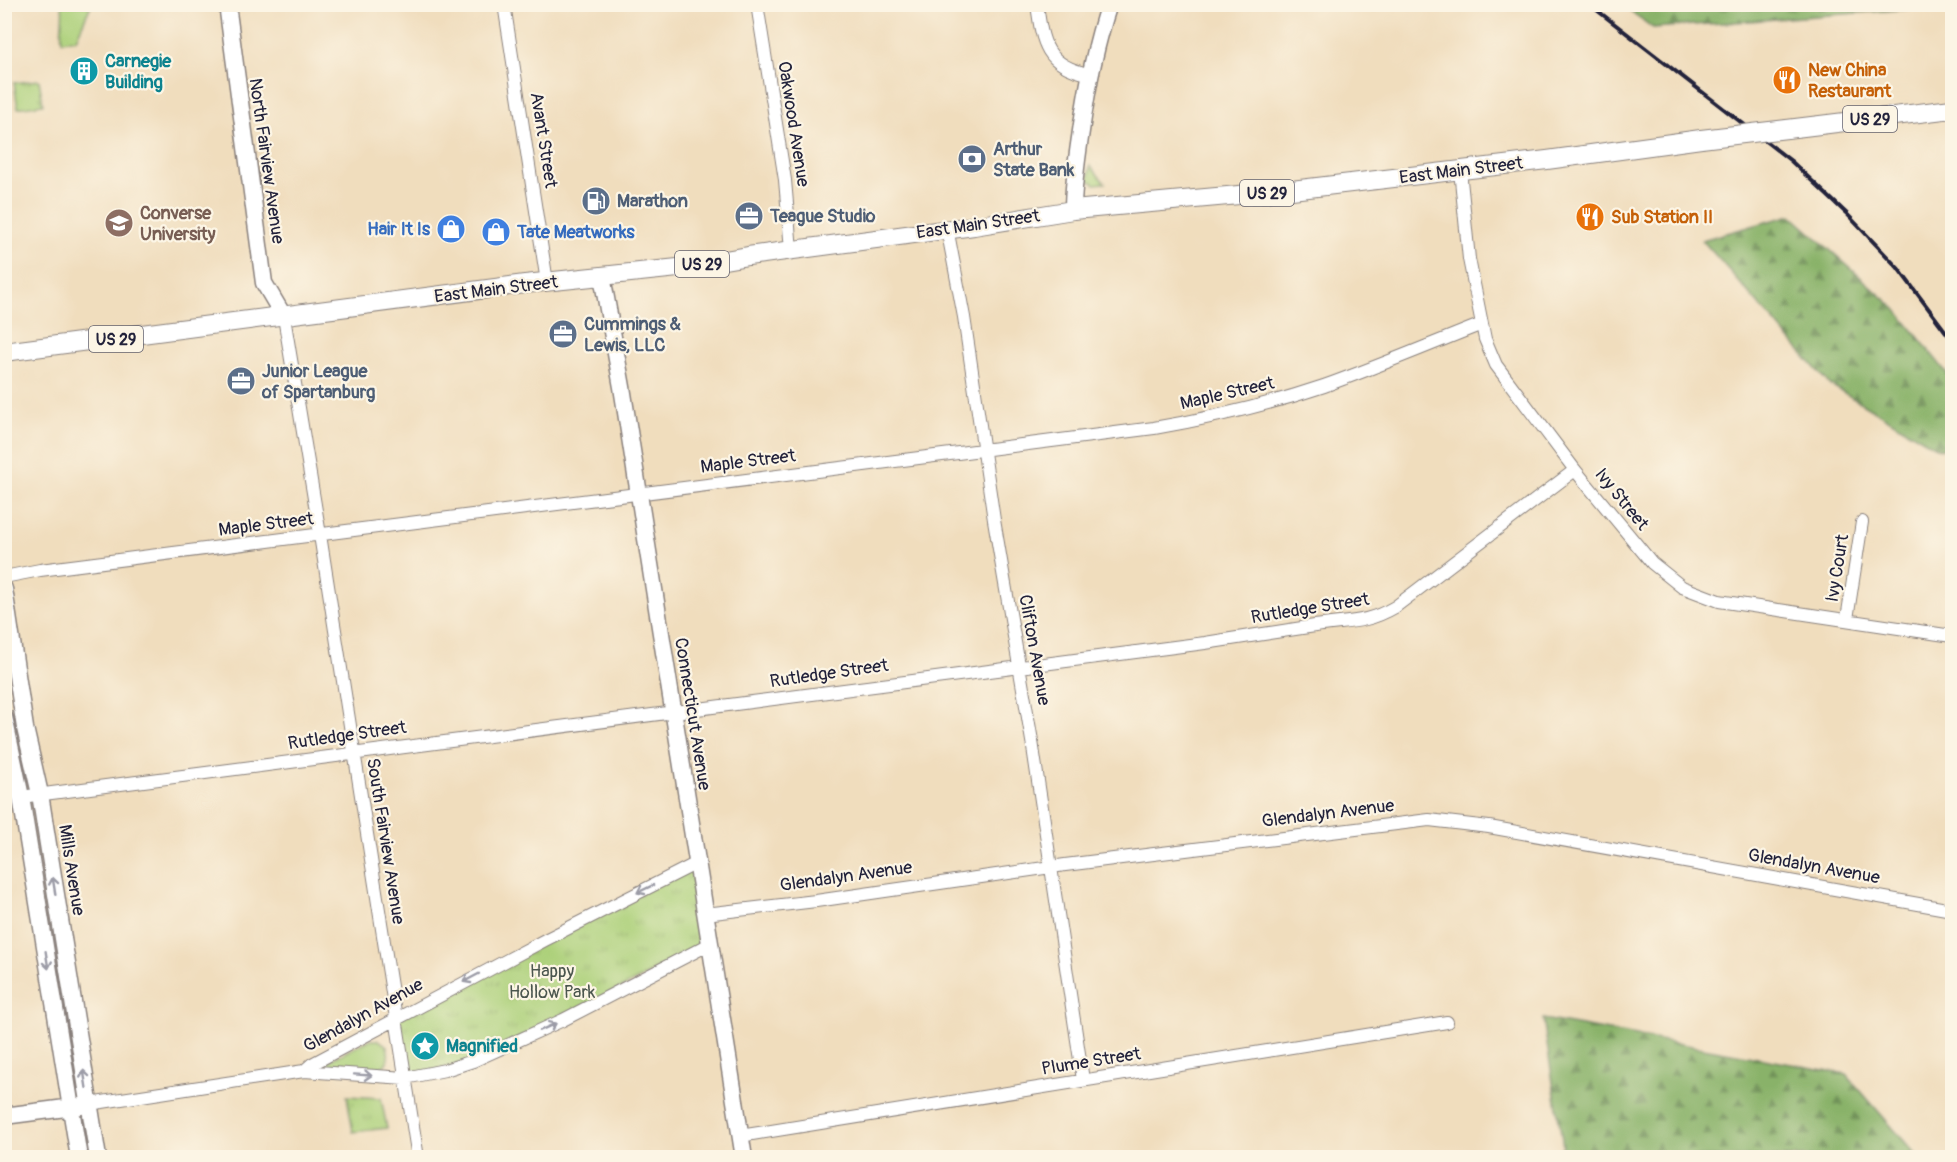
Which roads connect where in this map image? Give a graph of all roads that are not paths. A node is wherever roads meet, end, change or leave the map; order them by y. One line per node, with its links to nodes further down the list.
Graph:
1 (227, 4): 14 (street, North Fairview Avenue)
2 (504, 4): 13 (street, Avant Street)
3 (758, 4): 11 (street, Oakwood Avenue)
4 (1037, 4): 6 (street)
5 (1109, 4): 6 (street)
6 (1089, 74): 9 (street)
7 (1953, 109): 8 (main road, East Main Street / US 29, bridge)
8 (1460, 170): 9 (main road, East Main Street / US 29); 15 (street, Ivy Street)
9 (1073, 210): 10 (main road, East Main Street / US 29)
10 (947, 228): 11 (main road, East Main Street / US 29); 17 (street, Clifton Avenue)
11 (791, 250): 12 (main road, East Main Street / US 29)
12 (602, 276): 13 (main road, East Main Street / US 29); 19 (street, Connecticut Avenue)
13 (547, 282): 14 (main road, East Main Street / US 29)
14 (284, 317): 16 (main road, East Main Street / US 29); 21 (street, South Fairview Avenue)
15 (1482, 324): 17 (street, Maple Street); 18 (street, Ivy Street)
16 (4, 352)
17 (984, 450): 19 (street, Maple Street); 26 (street, Clifton Avenue)
18 (1575, 470): 24 (street, Ivy Street); 26 (street, Rutledge Street)
19 (637, 493): 21 (street, Maple Street); 27 (street, Connecticut Avenue)
20 (1862, 522): 24 (street, Ivy Court)
21 (320, 535): 22 (street, Maple Street); 30 (street, South Fairview Avenue)
22 (4, 577)
23 (4, 589): 29 (street, Mills Avenue)
24 (1847, 619): 25 (street, Ivy Street)
25 (1953, 636)
26 (1019, 666): 27 (street, Rutledge Street); 34 (street, Clifton Avenue)
27 (673, 712): 30 (street, Rutledge Street); 33 (street, Connecticut Avenue)
28 (5, 726): 29 (street); 32 (street)
29 (25, 728): 31 (street, Mills Avenue)
30 (355, 753): 31 (street, Rutledge Street); 38 (street, South Fairview Avenue)
31 (40, 794): 32 (street, Rutledge Street); 43 (street, Mills Avenue, one-way to 31)
32 (21, 797): 44 (street, one-way to 44)
33 (697, 863): 36 (street, Connecticut Avenue); 38 (street, Glendalyn Avenue, one-way to 38)
34 (1050, 867): 35 (street, Glendalyn Avenue); 36 (street, Glendalyn Avenue); 42 (street, Clifton Avenue)
35 (1953, 910)
36 (705, 914): 37 (street, Connecticut Avenue)
37 (710, 944): 41 (street, Glendalyn Avenue, one-way to 37); 46 (street, Connecticut Avenue)
38 (395, 1019): 40 (street, Glendalyn Avenue); 41 (street, South Fairview Avenue)
39 (1447, 1022): 42 (street, Plume Street)
40 (304, 1071): 41 (street, Glendalyn Avenue, one-way to 41); 43 (street, Glendalyn Avenue)
41 (405, 1078): 49 (street, South Fairview Avenue)
42 (1083, 1080): 46 (street, Plume Street)
43 (90, 1104): 44 (street, Glendalyn Avenue); 48 (street, Mills Avenue)
44 (71, 1107): 45 (street, Glendalyn Avenue); 47 (street)
45 (4, 1116)
46 (740, 1136): 50 (street, Connecticut Avenue)
47 (79, 1158)
48 (98, 1158)
49 (418, 1158)
50 (744, 1158)

